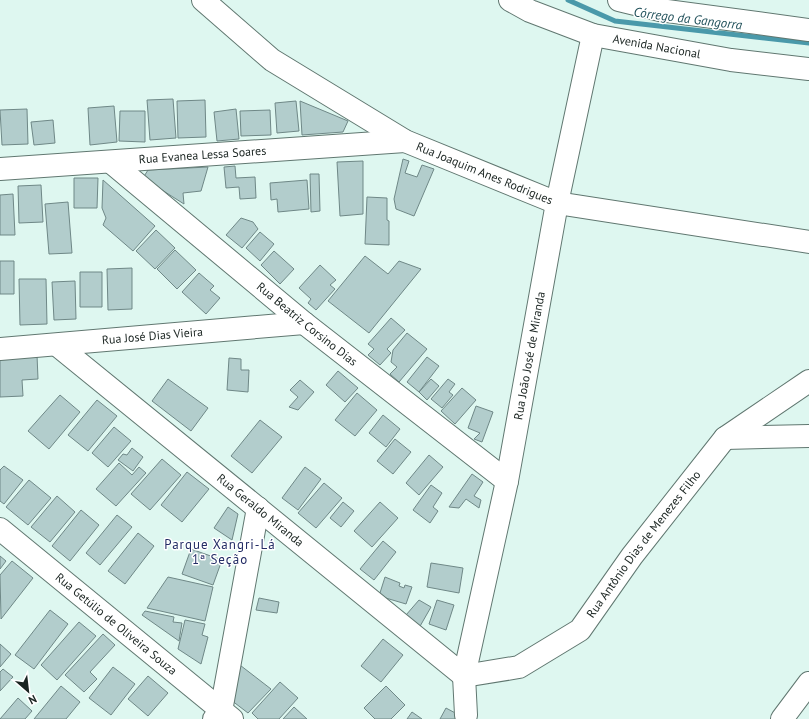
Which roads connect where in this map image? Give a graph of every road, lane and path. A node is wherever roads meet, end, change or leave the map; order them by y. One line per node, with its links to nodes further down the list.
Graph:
1 (203, 0): 7 (street, Rua Joaquim Anes Rodrigues)
2 (510, 0): 5 (street, Avenida Nacional)
3 (619, 0): 4 (street)
4 (809, 30)
5 (593, 35): 6 (street, Avenida Nacional); 10 (street, Rua João José de Miranda)
6 (809, 69)
7 (405, 141): 8 (street, Rua Evanea Lessa Soares); 10 (street, Rua Joaquim Anes Rodrigues)
8 (112, 163): 9 (street, Rua Evanea Lessa Soares); 12 (street, Rua Beatriz Corsino Dias)
9 (0, 169)
10 (557, 203): 11 (street, Rua Joaquim Anes Rodrigues); 18 (street, Rua João José de Miranda)
11 (809, 242)
12 (304, 323): 13 (street, Rua José Dias Vieira); 18 (street, Rua Beatriz Corsino Dias)
13 (57, 345): 14 (street, Rua José Dias Vieira); 19 (street, Rua Geraldo Miranda)
14 (0, 349)
15 (809, 381): 17 (street, Rua Antônio Dias de Menezes Filho)
16 (809, 436): 17 (street)
17 (725, 438): 21 (street, Rua Antônio Dias de Menezes Filho)
18 (506, 481): 21 (street, Rua João José de Miranda)
19 (258, 508): 21 (street, Rua Geraldo Miranda); 24 (street)
20 (0, 529): 24 (street, Rua Getúlio de Oliveira Souza)
21 (464, 676): 23 (street, Rua João José de Miranda)
22 (809, 683): 25 (street)
23 (466, 714)
24 (222, 716)
25 (782, 719)

